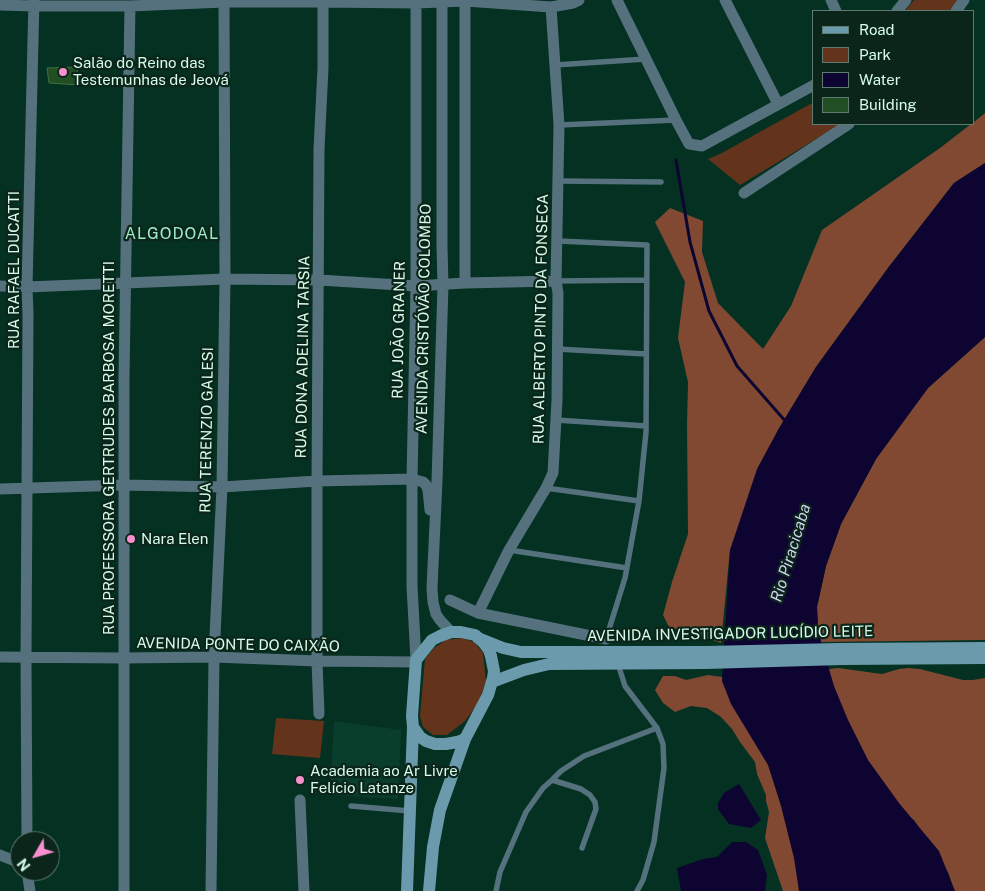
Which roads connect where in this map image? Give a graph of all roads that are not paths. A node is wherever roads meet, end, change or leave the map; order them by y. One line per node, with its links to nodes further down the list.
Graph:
1 (465, 0): 8 (street); 13 (street); 31 (street)
2 (579, 0): 13 (street)
3 (617, 0): 15 (street)
4 (724, 0): 18 (street)
5 (906, 0): 14 (street)
6 (224, 1): 7 (street); 12 (street); 26 (street, RUA TERENZIO GALESI)
7 (323, 1): 9 (street); 27 (street, RUA DONA ADELINA TARSIA)
8 (442, 1): 9 (street); 32 (street, AVENIDA CRISTÓVÃO COLOMBO)
9 (416, 2): 34 (street, RUA JOÃO GRANER)
10 (34, 3): 11 (street); 12 (street); 35 (street, RUA RAFAEL DUCATTI)
11 (0, 5)
12 (130, 6): 30 (street, RUA PROFESSORA GERTRUDES BARBOSA MORETTI)
13 (551, 7): 16 (street, RUA ALBERTO PINTO DA FONSECA)
14 (898, 10)
15 (646, 59): 16 (lane); 19 (street)
16 (555, 65): 20 (street, RUA ALBERTO PINTO DA FONSECA)
17 (812, 86): 18 (street)
18 (778, 104): 19 (street)
19 (676, 120): 20 (lane)
20 (559, 125): 22 (street, RUA ALBERTO PINTO DA FONSECA)
21 (847, 125): 24 (street)
22 (558, 182): 23 (lane); 25 (street, RUA ALBERTO PINTO DA FONSECA)
23 (662, 182)
24 (744, 193)
25 (558, 241): 28 (lane); 29 (street, RUA ALBERTO PINTO DA FONSECA)
26 (225, 279): 27 (street); 30 (street); 43 (street, RUA TERENZIO GALESI)
27 (319, 280): 34 (street); 41 (street, RUA DONA ADELINA TARSIA)
28 (647, 280): 29 (lane); 37 (lane)
29 (556, 281): 31 (street); 36 (street, RUA ALBERTO PINTO DA FONSECA)
30 (124, 283): 35 (street); 42 (street, RUA PROFESSORA GERTRUDES BARBOSA MORETTI)
31 (465, 283): 32 (street)
32 (443, 285): 34 (street); 48 (street, AVENIDA CRISTÓVÃO COLOMBO)
33 (0, 286): 35 (street)
34 (416, 286): 40 (street, RUA JOÃO GRANER)
35 (27, 287): 44 (street, RUA RAFAEL DUCATTI)
36 (557, 349): 37 (lane); 38 (street, RUA ALBERTO PINTO DA FONSECA)
37 (646, 354): 39 (lane)
38 (556, 420): 39 (lane); 45 (street, RUA ALBERTO PINTO DA FONSECA)
39 (646, 426): 47 (lane)
40 (412, 479): 41 (street); 48 (street); 64 (street, RUA JOÃO GRANER)
41 (316, 481): 43 (street); 65 (street, RUA DONA ADELINA TARSIA)
42 (124, 485): 43 (street); 44 (street); 61 (street, RUA PROFESSORA GERTRUDES BARBOSA MORETTI)
43 (222, 487): 59 (street, RUA TERENZIO GALESI)
44 (27, 488): 46 (street); 60 (street, RUA RAFAEL DUCATTI)
45 (546, 488): 47 (lane); 49 (street, RUA ALBERTO PINTO DA FONSECA)
46 (0, 489)
47 (639, 501): 50 (lane)
48 (435, 528): 53 (street, AVENIDA CRISTÓVÃO COLOMBO)
49 (509, 550): 50 (lane); 52 (street, RUA ALBERTO PINTO DA FONSECA)
50 (627, 568): 55 (lane)
51 (450, 600): 52 (street)
52 (478, 613): 55 (street)
53 (451, 632): 54 (main road); 64 (main road)
54 (478, 638): 62 (main road, AVENIDA INVESTIGADOR LUCÍDIO LEITE); 67 (main road)
55 (606, 638)
56 (985, 648): 57 (main road, AVENIDA INVESTIGADOR LUCÍDIO LEITE)
57 (840, 654): 62 (main road, AVENIDA INVESTIGADOR LUCÍDIO LEITE); 63 (main road, AVENIDA INVESTIGADOR LUCÍDIO LEITE)
58 (0, 657): 60 (street, AVENIDA PONTE DO CAIXÃO)
59 (214, 657): 61 (street, AVENIDA PONTE DO CAIXÃO); 65 (street, AVENIDA PONTE DO CAIXÃO); 79 (street, RUA TERENZIO GALESI)
60 (26, 658): 61 (street, AVENIDA PONTE DO CAIXÃO); 76 (street, RUA RAFAEL DUCATTI)
61 (123, 658): 78 (street, RUA PROFESSORA GERTRUDES BARBOSA MORETTI)
62 (707, 658): 66 (main road, AVENIDA INVESTIGADOR LUCÍDIO LEITE)
63 (985, 658)
64 (416, 661): 65 (street, AVENIDA PONTE DO CAIXÃO); 69 (main road)
65 (317, 662): 68 (street, RUA DONA ADELINA TARSIA)
66 (618, 664): 67 (main road, AVENIDA INVESTIGADOR LUCÍDIO LEITE); 70 (lane)
67 (492, 682): 71 (main road)
68 (319, 714)
69 (413, 727): 71 (main road); 75 (main road)
70 (656, 728): 72 (lane); 84 (lane)
71 (465, 739): 82 (main road)
72 (552, 780): 77 (lane); 83 (lane)
73 (300, 800): 80 (street)
74 (351, 806): 75 (lane)
75 (410, 811): 81 (main road)
76 (27, 831)
77 (582, 848)
78 (124, 891)
79 (211, 891)
80 (304, 891)
81 (407, 891)
82 (429, 891)
83 (496, 891)
84 (637, 891)

